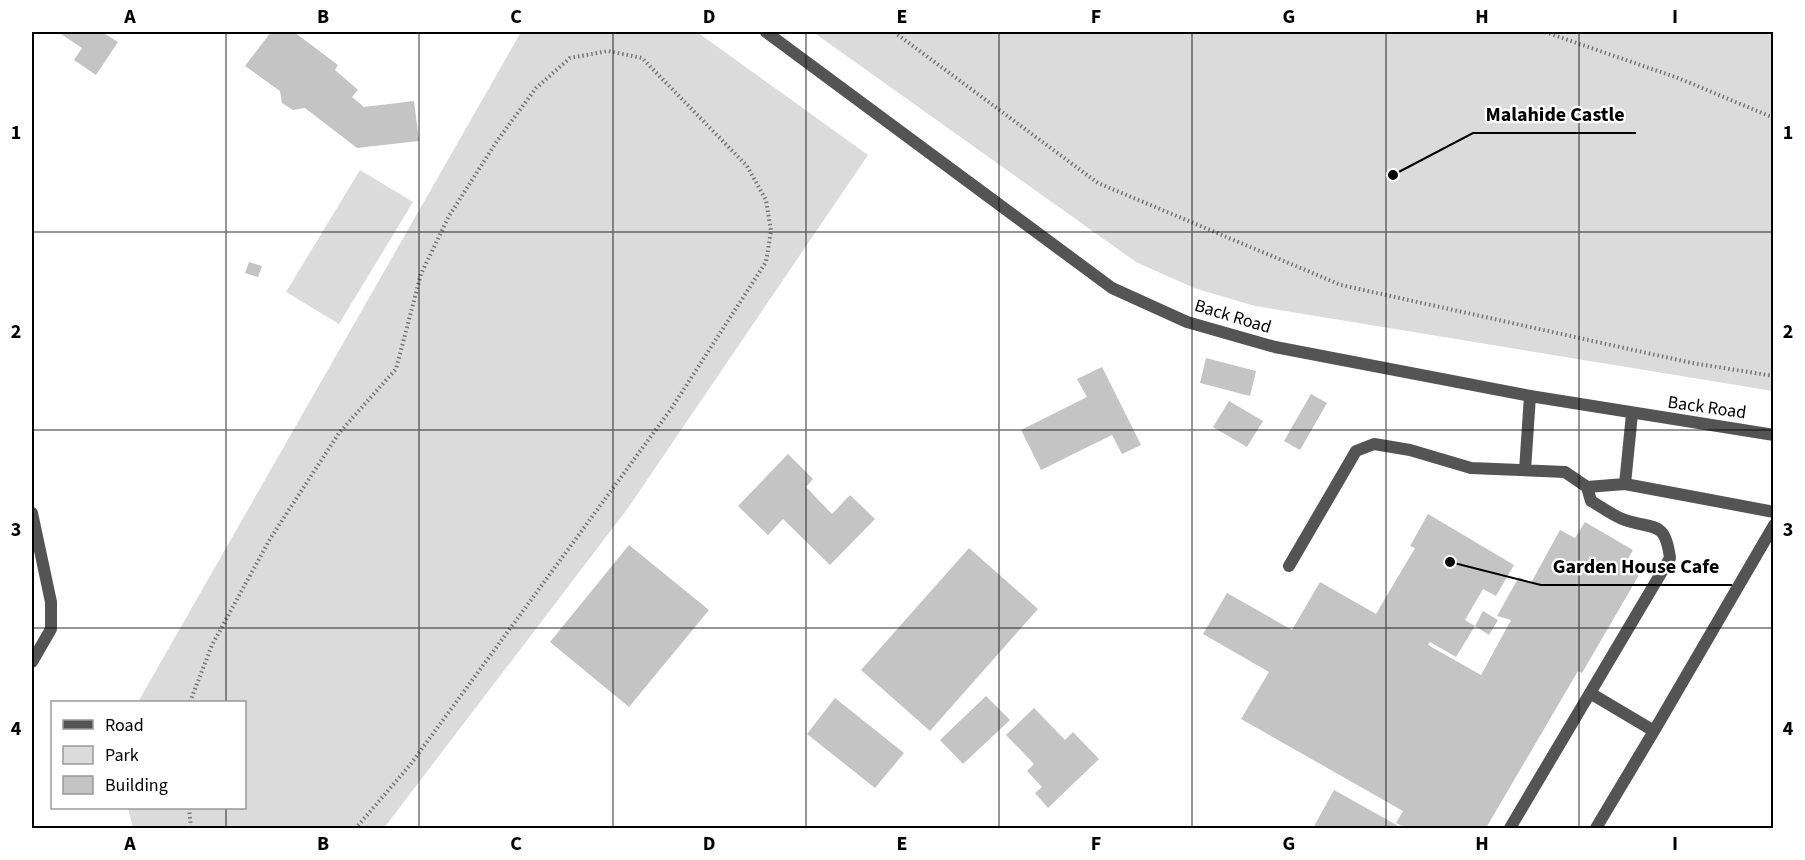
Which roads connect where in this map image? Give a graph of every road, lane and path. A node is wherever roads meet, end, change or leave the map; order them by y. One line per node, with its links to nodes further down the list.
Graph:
1 (766, 32): 6 (street, Back Road)
2 (894, 32): 5 (path)
3 (1545, 32): 4 (path)
4 (1773, 118)
5 (1773, 376)
6 (1530, 396): 7 (street, Back Road); 9 (street)
7 (1632, 414): 8 (street, Back Road); 10 (street)
8 (1773, 435)
9 (1525, 470): 11 (street); 15 (street)
10 (1625, 484): 11 (street); 12 (street)
11 (1587, 487): 17 (street)
12 (1773, 512)
13 (32, 513): 16 (street)
14 (1773, 525): 19 (street)
15 (1289, 566)
16 (32, 662)
17 (1590, 693): 19 (street); 23 (street)
18 (190, 701): 22 (path)
19 (1654, 731): 24 (street)
20 (189, 809): 21 (path)
21 (191, 828)
22 (356, 828)
23 (1510, 828)
24 (1596, 828)

